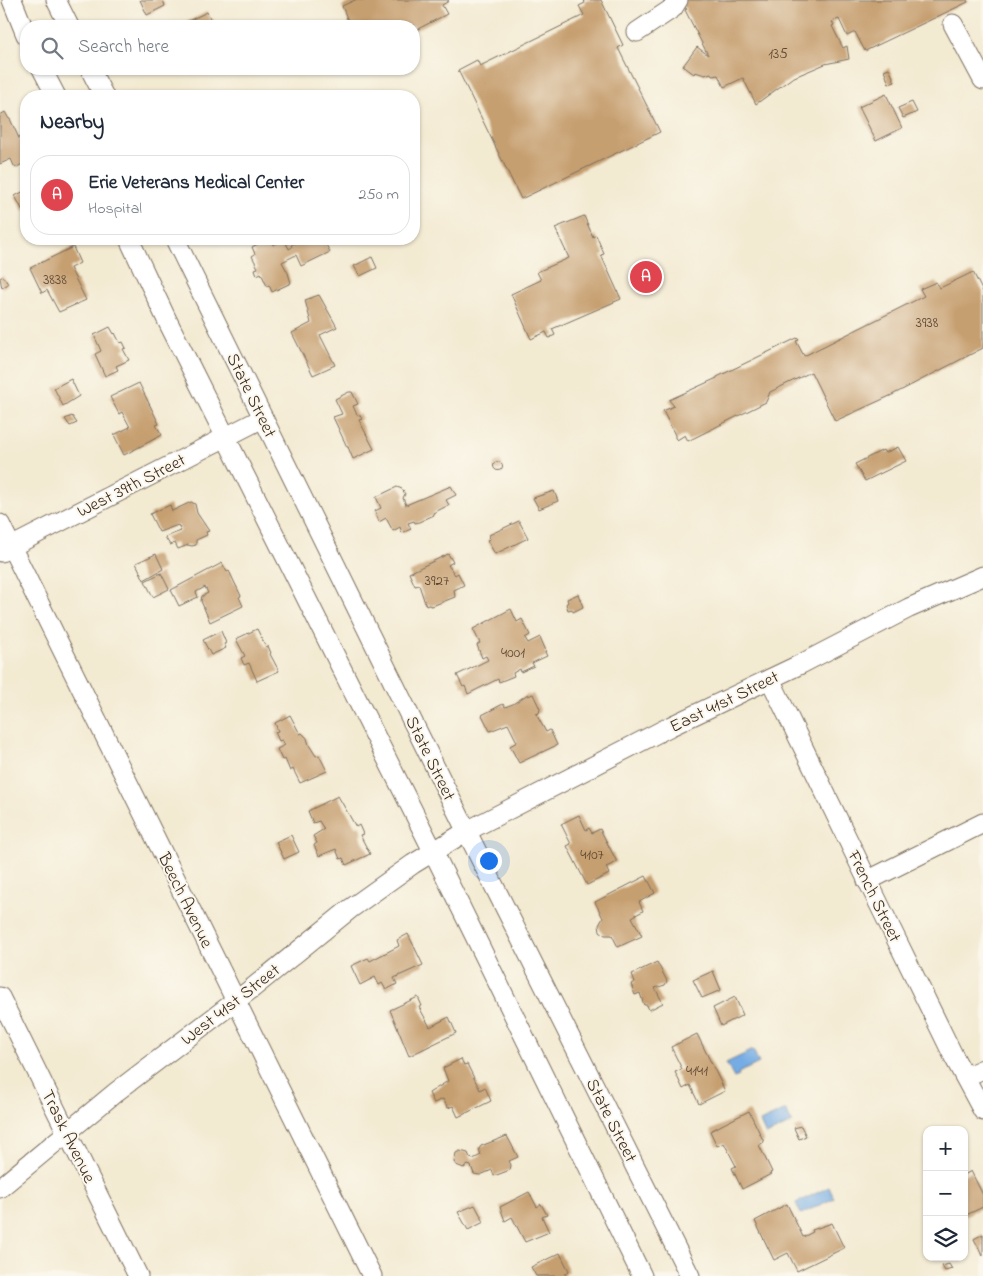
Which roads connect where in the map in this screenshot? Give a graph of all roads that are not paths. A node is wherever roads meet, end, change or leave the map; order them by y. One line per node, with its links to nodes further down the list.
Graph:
1 (12, 0): 4 (street)
2 (56, 0): 5 (street)
3 (678, 0): 7 (street)
4 (20, 20)
5 (66, 20)
6 (953, 24): 10 (street)
7 (637, 32)
8 (45, 75): 11 (street)
9 (93, 75): 12 (street)
10 (983, 80)
11 (53, 90)
12 (101, 90)
13 (132, 245): 16 (street)
14 (177, 245): 15 (street, State Street)
15 (263, 418): 16 (street, West 39th Street); 22 (street, State Street)
16 (226, 437): 18 (street, West 39th Street); 23 (street)
17 (0, 524): 18 (street, Beech Avenue)
18 (6, 550): 26 (street, Beech Avenue)
19 (983, 576): 20 (street, East 41st Street)
20 (770, 679): 22 (street, East 41st Street); 24 (street, French Street)
21 (983, 823): 24 (street)
22 (467, 832): 23 (street, West 41st Street); 35 (street, State Street)
23 (433, 851): 26 (street, West 41st Street); 34 (street)
24 (868, 881): 28 (street, French Street)
25 (0, 997): 30 (street, Trask Avenue)
26 (236, 1000): 30 (street, West 41st Street); 33 (street, Beech Avenue)
27 (983, 1069): 28 (street)
28 (965, 1077): 29 (street, French Street)
29 (983, 1112)
30 (67, 1132): 31 (street, West 41st Street); 32 (street, Trask Avenue)
31 (0, 1188)
32 (138, 1276)
33 (372, 1276)
34 (642, 1276)
35 (690, 1276)

